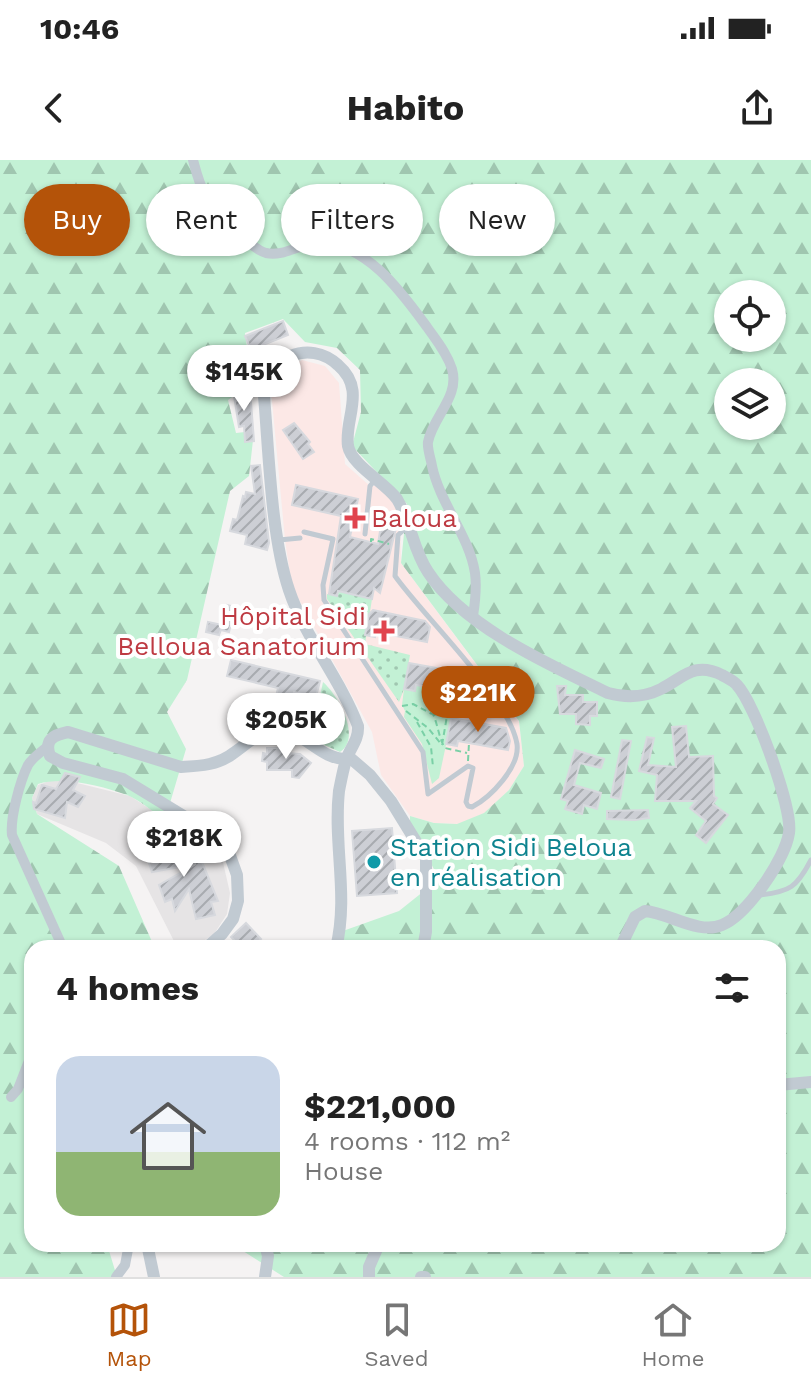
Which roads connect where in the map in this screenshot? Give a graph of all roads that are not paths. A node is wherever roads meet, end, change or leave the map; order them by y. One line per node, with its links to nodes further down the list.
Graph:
1 (193, 160): 6 (street)
2 (375, 479): 3 (street); 4 (lane); 5 (street)
3 (409, 526): 5 (lane); 6 (street)
4 (365, 534)
5 (279, 540): 10 (street)
6 (473, 616): 12 (street)
7 (301, 705): 8 (street)
8 (308, 741): 9 (street); 10 (street)
9 (47, 747): 13 (street); 14 (street)
10 (347, 757): 15 (street); 16 (street)
11 (811, 860): 12 (lane)
12 (754, 896): 17 (street)
13 (59, 940)
14 (214, 940)
15 (337, 940)
16 (424, 940)
17 (624, 940)
18 (24, 1075): 21 (street)
19 (811, 1082): 20 (street)
20 (786, 1084)
21 (11, 1097)
22 (127, 1252): 26 (street)
23 (149, 1252): 27 (street)
24 (267, 1252): 28 (street)
25 (376, 1252): 29 (street)
26 (116, 1277)
27 (154, 1277)
28 (265, 1277)
29 (369, 1277)

